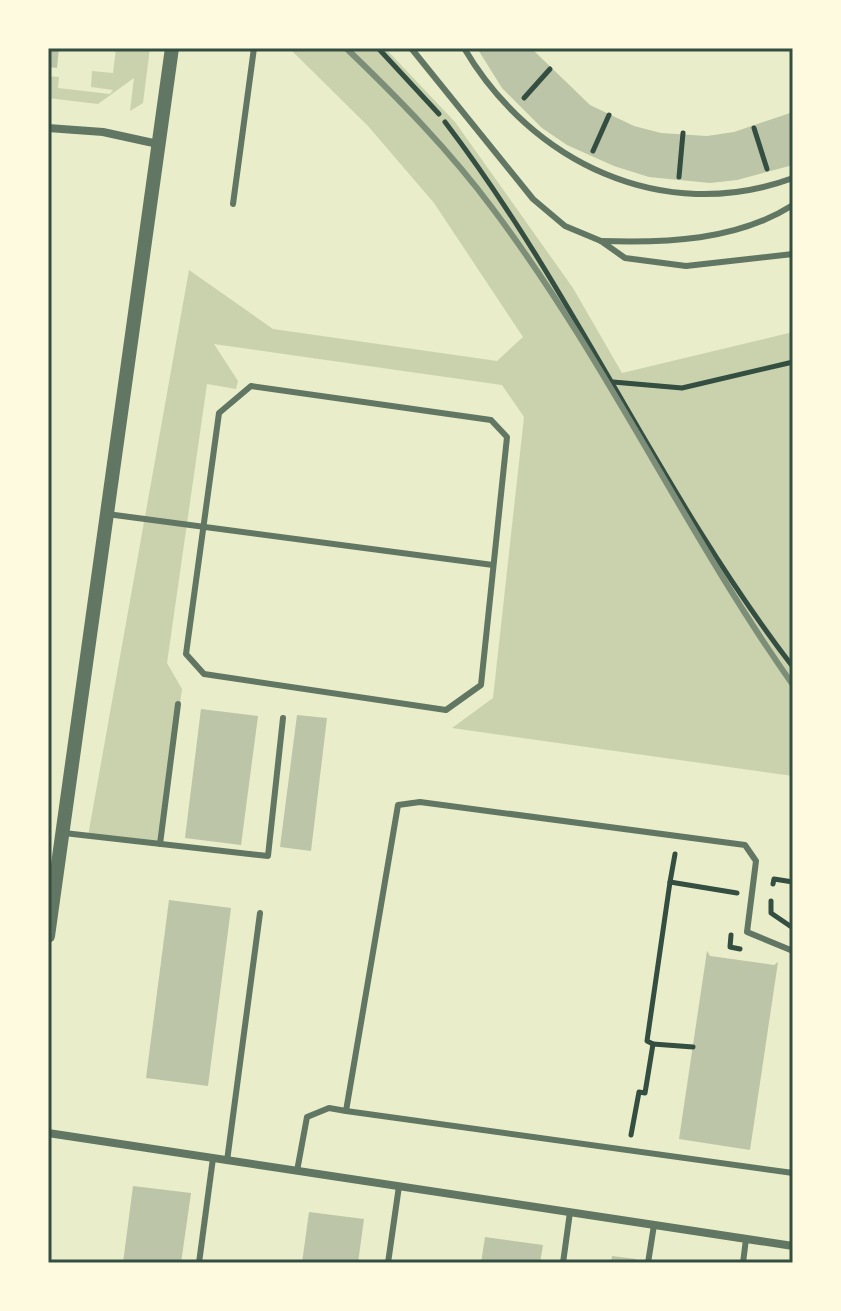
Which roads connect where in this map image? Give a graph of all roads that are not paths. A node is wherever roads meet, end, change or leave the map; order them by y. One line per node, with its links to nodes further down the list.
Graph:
1 (172, 48): 6 (street)
2 (254, 48): 8 (lane)
3 (411, 48): 10 (lane)
4 (464, 48): 7 (lane)
5 (48, 128): 6 (street)
6 (158, 144): 12 (street)
7 (793, 178)
8 (233, 204)
9 (793, 205): 10 (lane)
10 (601, 241): 11 (lane)
11 (790, 254)
12 (107, 514): 13 (lane); 17 (street)
13 (204, 528): 14 (lane); 14 (lane); 14 (lane)
14 (493, 565)
15 (178, 704): 18 (lane)
16 (283, 718): 18 (lane)
17 (62, 833): 18 (lane); 20 (street)
18 (160, 844)
19 (260, 913): 25 (lane)
20 (48, 936)
21 (793, 951): 22 (lane)
22 (346, 1111): 26 (lane); 27 (lane)
23 (48, 1133): 24 (street)
24 (213, 1158): 25 (street); 33 (lane)
25 (227, 1161): 26 (street)
26 (297, 1171): 28 (street)
27 (793, 1173)
28 (399, 1186): 29 (street); 34 (lane)
29 (570, 1212): 30 (street); 35 (lane)
30 (654, 1225): 31 (street); 36 (lane)
31 (746, 1239): 32 (street); 37 (lane)
32 (793, 1246)
33 (199, 1263)
34 (388, 1263)
35 (563, 1263)
36 (648, 1263)
37 (743, 1263)

